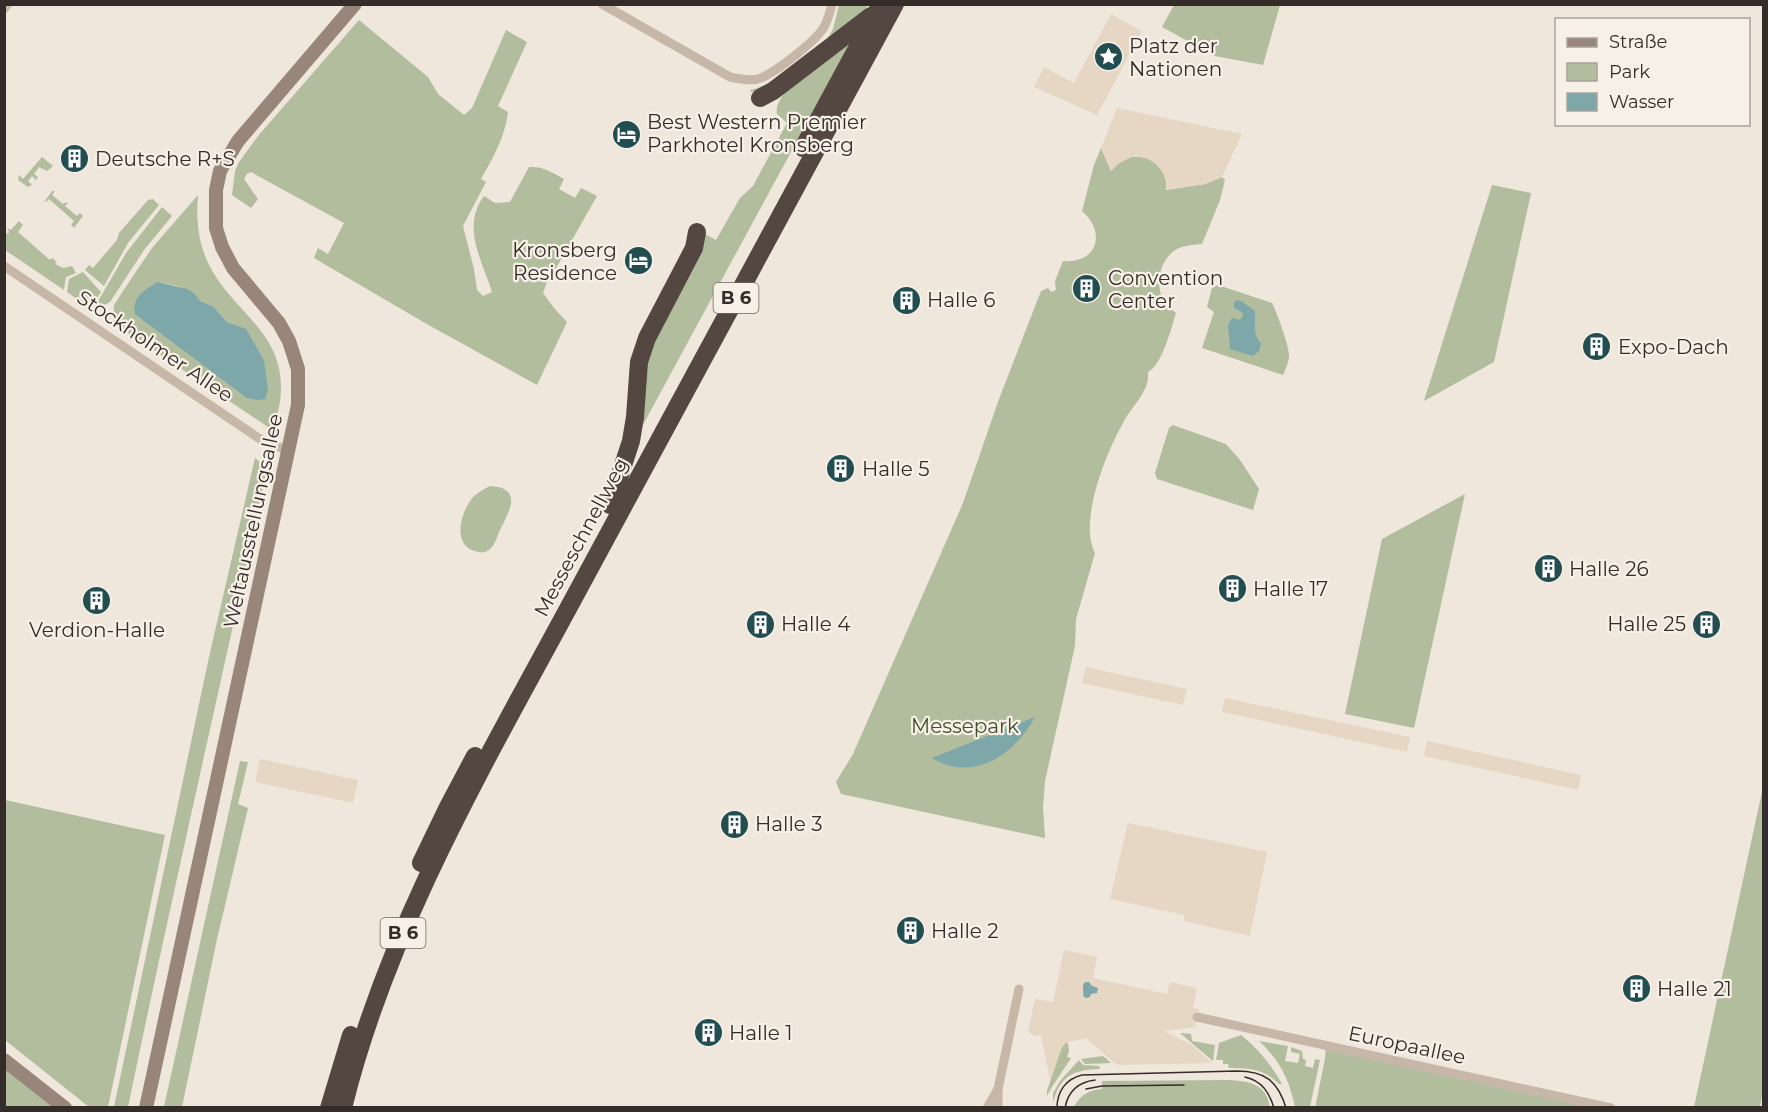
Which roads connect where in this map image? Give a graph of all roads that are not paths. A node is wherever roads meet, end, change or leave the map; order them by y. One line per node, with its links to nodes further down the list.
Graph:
1 (8, 4): 7 (street)
2 (355, 4): 11 (main road, Weltausstellungsallee)
3 (603, 4): 4 (street)
4 (832, 4)
5 (895, 4): 20 (highway, Messeschnellweg / B 6)
6 (879, 8): 8 (highway); 12 (highway, Messeschnellweg / B 6)
7 (4, 9)
8 (760, 98)
9 (697, 232): 12 (highway)
10 (4, 266): 11 (street, Stockholmer Allee)
11 (288, 450): 18 (main road, Weltausstellungsallee)
12 (610, 505): 19 (highway, Messeschnellweg / B 6)
13 (1019, 989): 16 (street)
14 (1197, 1017): 23 (street, Europaallee)
15 (4, 1060): 17 (main road)
16 (998, 1089): 21 (street); 22 (street)
17 (65, 1107)
18 (146, 1107)
19 (329, 1107)
20 (342, 1107)
21 (987, 1107)
22 (998, 1107)
23 (1611, 1107)

